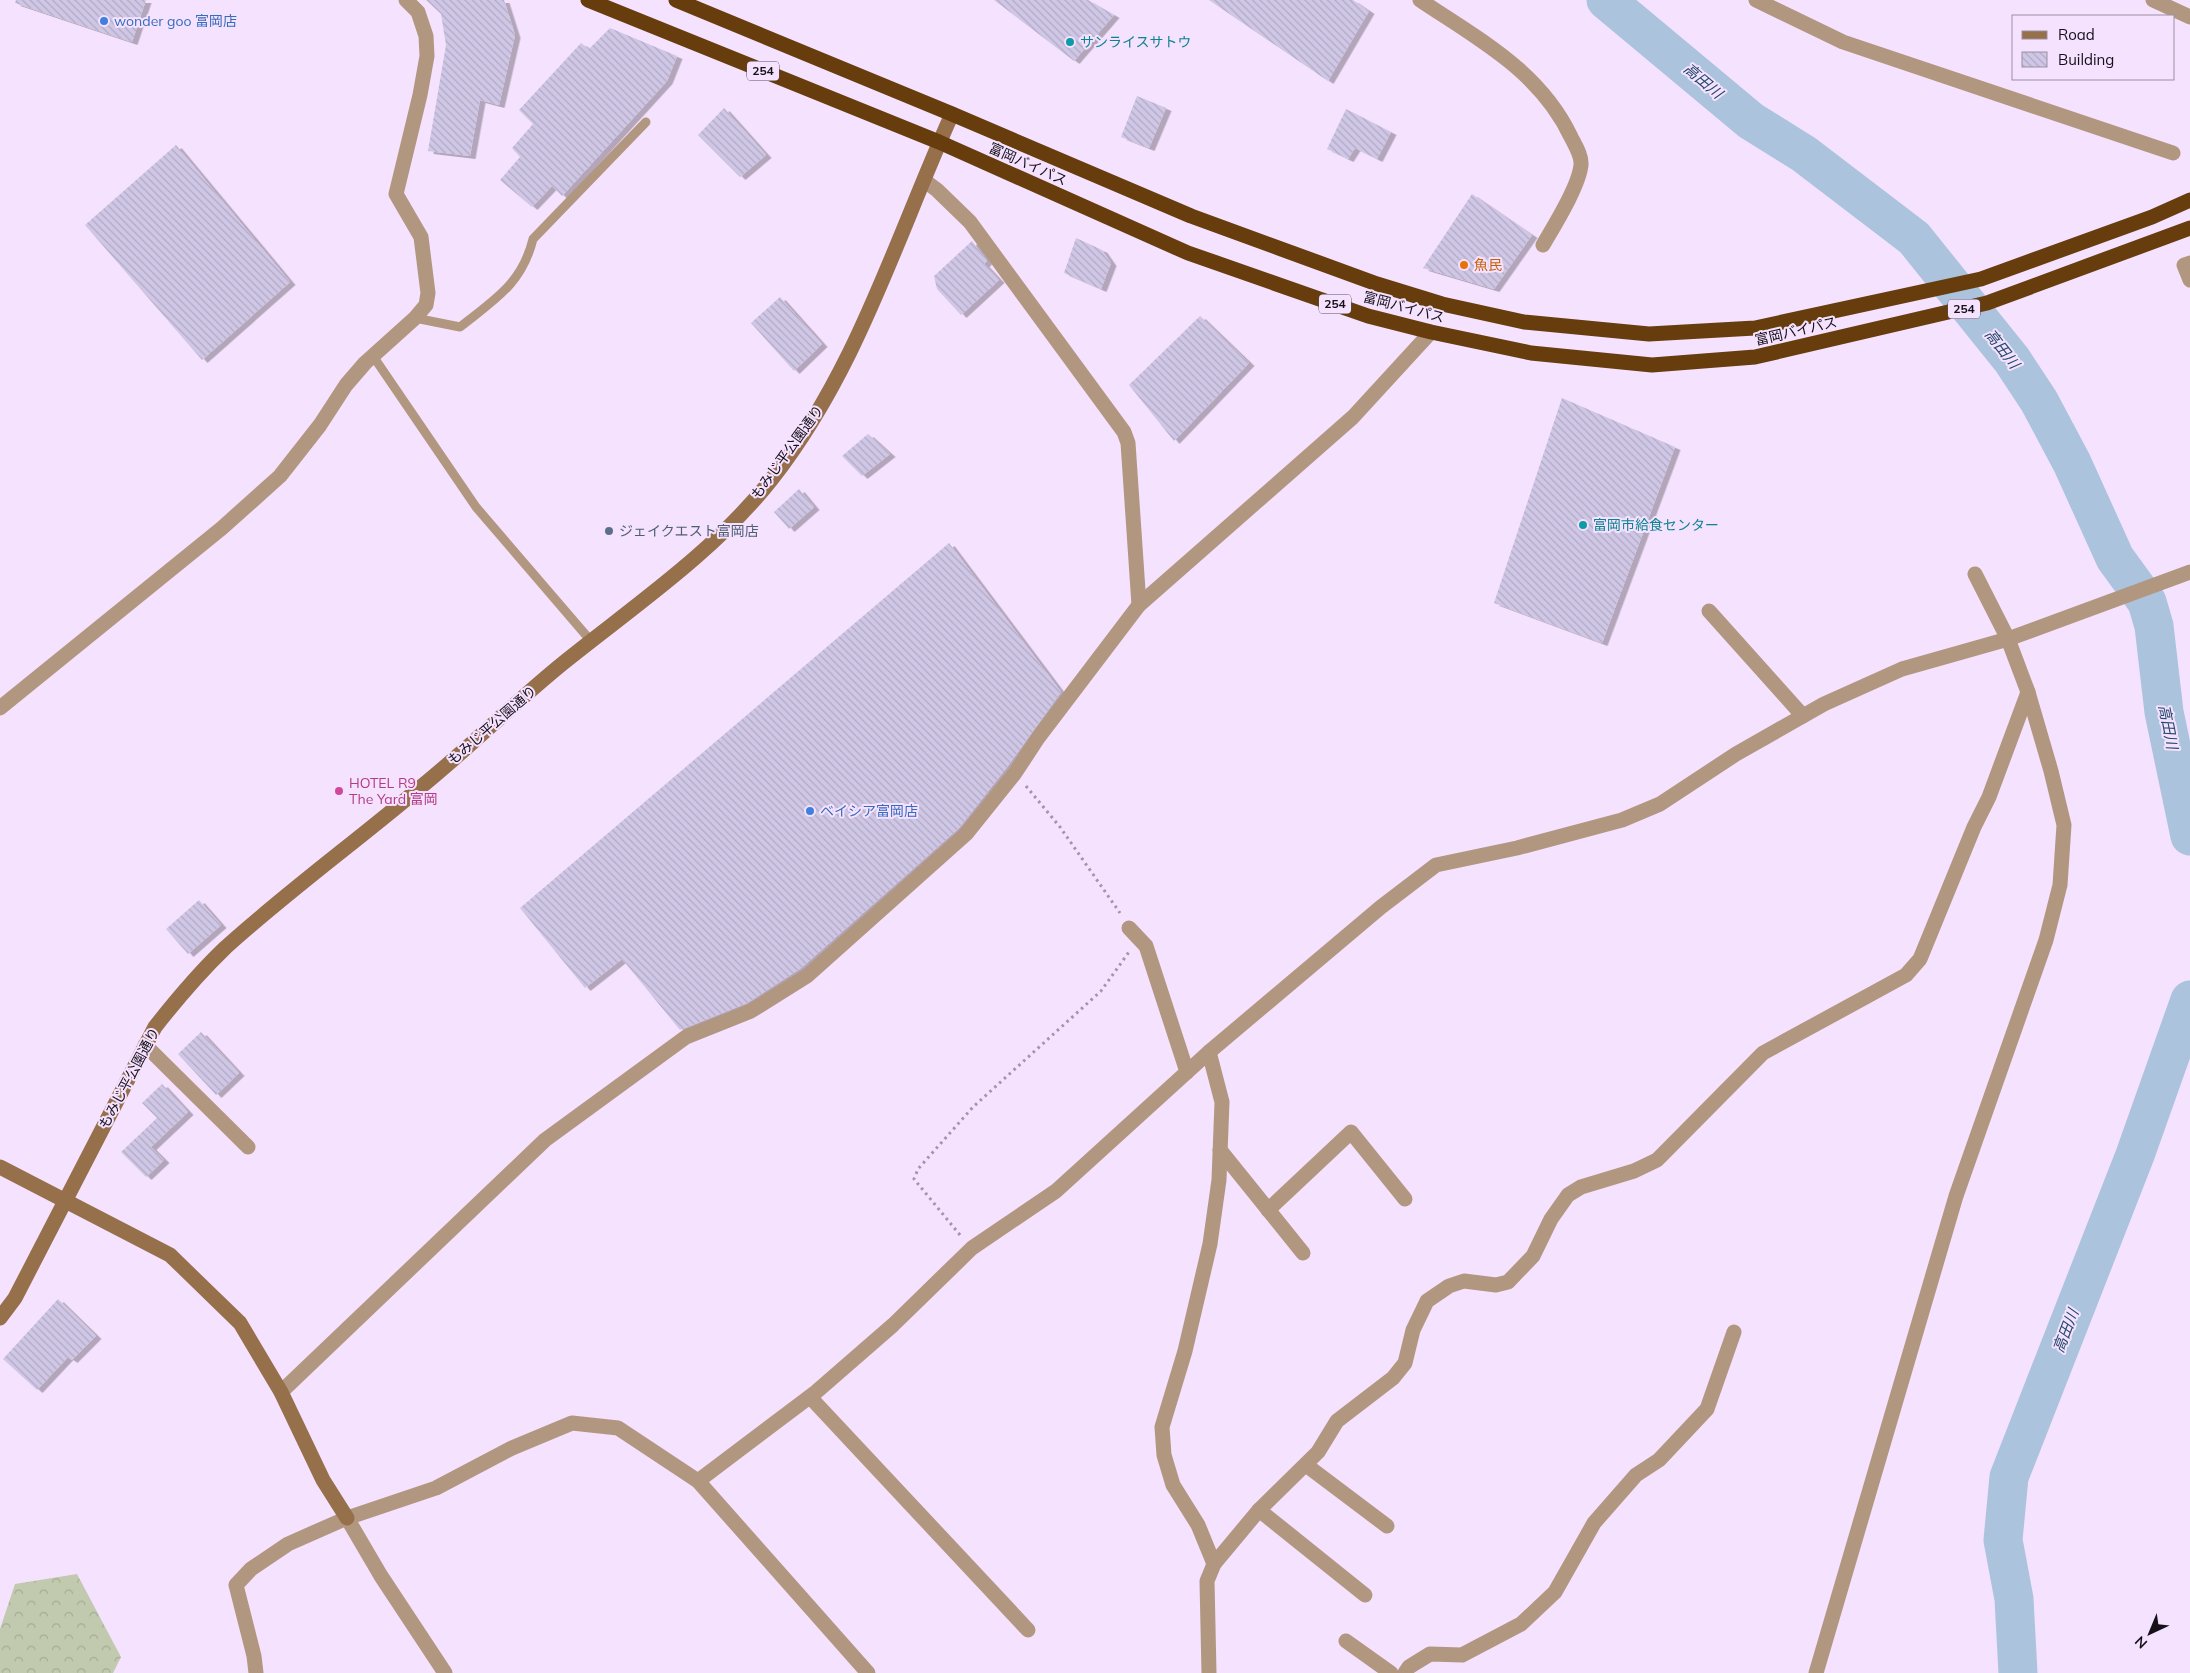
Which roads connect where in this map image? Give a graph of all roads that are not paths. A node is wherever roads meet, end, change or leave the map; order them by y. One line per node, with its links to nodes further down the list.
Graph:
1 (406, 0): 18 (street)
2 (588, 0): 10 (highway, 富岡バイパス / 254)
3 (676, 0): 8 (highway, 富岡バイパス / 254)
4 (1420, 0): 15 (street)
5 (1756, 0): 11 (street)
6 (2153, 0): 7 (street)
7 (2190, 17)
8 (952, 114): 10 (street, もみじ平公園通り); 13 (highway, 富岡バイパス / 254)
9 (646, 122): 18 (lane)
10 (939, 142): 12 (street, もみじ平公園通り); 19 (highway, 富岡バイパス / 254)
11 (2173, 153)
12 (925, 181): 23 (street); 26 (street, もみじ平公園通り)
13 (2190, 200)
14 (2190, 228): 19 (highway, 富岡バイパス / 254)
15 (1543, 245)
16 (2190, 263): 17 (street)
17 (2190, 280)
18 (415, 318): 20 (street)
19 (1431, 332): 23 (street)
20 (373, 356): 26 (lane); 28 (street)
21 (2190, 572): 25 (street)
22 (1975, 574): 25 (street)
23 (1139, 605): 43 (street)
24 (1709, 611): 29 (street)
25 (2008, 639): 27 (street); 29 (street)
26 (591, 641): 31 (street, もみじ平公園通り)
27 (2028, 692): 45 (street); 60 (street)
28 (0, 708)
29 (1803, 716): 32 (street)
30 (1130, 928): 33 (street)
31 (145, 1045): 34 (street); 38 (street, もみじ平公園通り)
32 (1209, 1052): 33 (street); 35 (street)
33 (1187, 1072): 44 (street)
34 (248, 1147)
35 (1220, 1150): 39 (street); 50 (street)
36 (0, 1167): 38 (street)
37 (1405, 1199): 39 (street)
38 (66, 1202): 41 (street, もみじ平公園通り); 43 (street)
39 (1268, 1210): 40 (street)
40 (1303, 1253)
41 (0, 1318)
42 (1734, 1332): 59 (street)
43 (282, 1392): 48 (street)
44 (810, 1397): 46 (street); 52 (street)
45 (1306, 1465): 47 (street); 49 (street)
46 (698, 1481): 48 (street); 56 (street)
47 (1259, 1510): 50 (street); 51 (street)
48 (347, 1518): 54 (street); 55 (street)
49 (1387, 1526)
50 (1214, 1564): 57 (street)
51 (1365, 1595)
52 (1028, 1630)
53 (1346, 1641): 58 (street)
54 (256, 1673)
55 (445, 1673)
56 (868, 1673)
57 (1209, 1673)
58 (1391, 1673)
59 (1405, 1673)
60 (1816, 1673)

